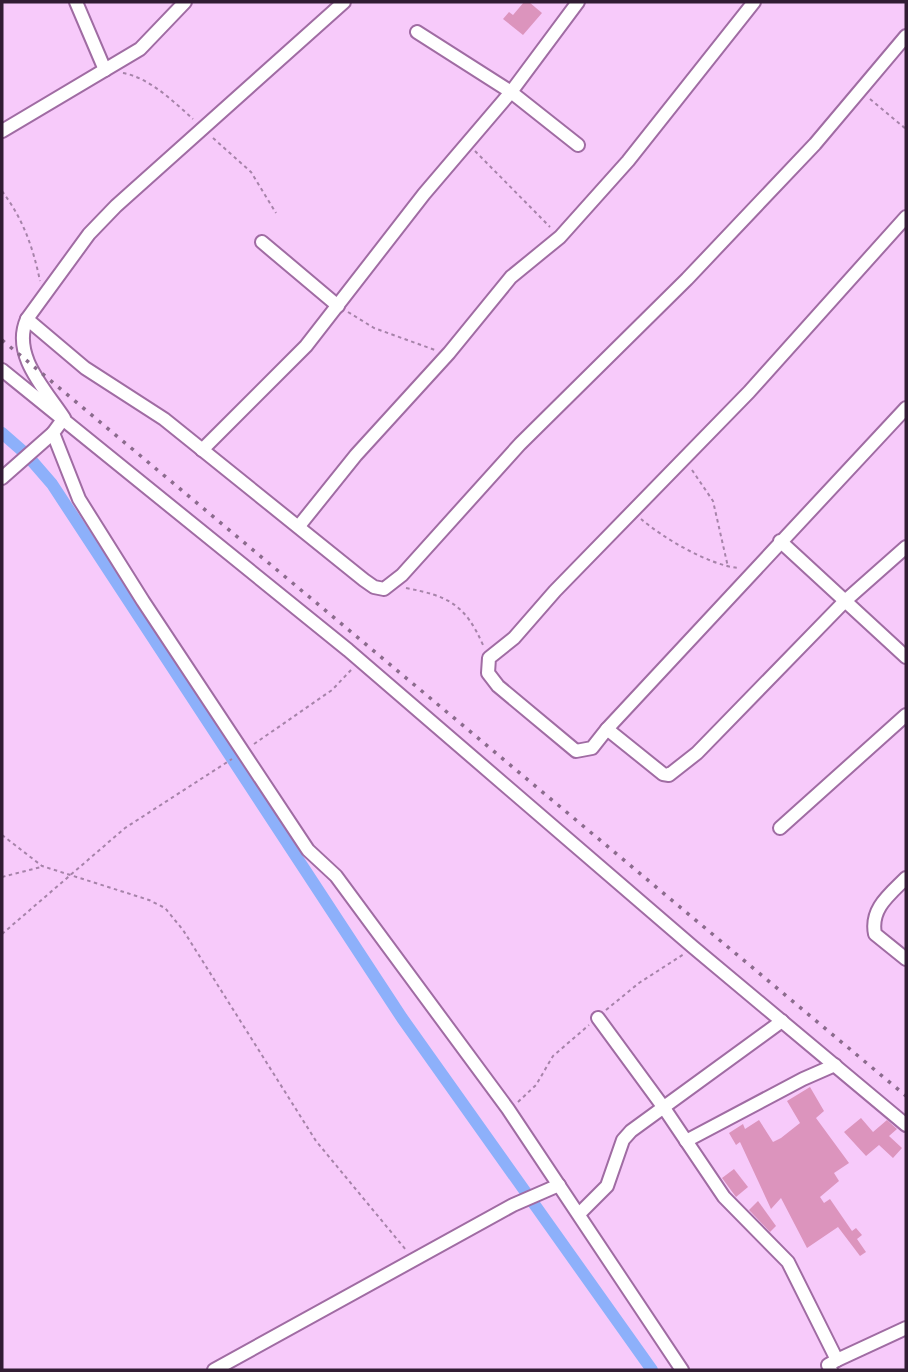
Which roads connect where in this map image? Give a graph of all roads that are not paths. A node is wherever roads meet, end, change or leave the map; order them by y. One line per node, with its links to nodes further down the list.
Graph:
1 (76, 2): 8 (street)
2 (185, 2): 8 (street)
3 (344, 2): 15 (street)
4 (578, 2): 9 (street)
5 (754, 2): 22 (street)
6 (417, 32): 9 (street)
7 (906, 36): 22 (street)
8 (105, 70): 10 (street)
9 (511, 92): 11 (street); 14 (street)
10 (2, 131)
11 (578, 145)
12 (906, 217): 28 (street)
13 (262, 243): 14 (street)
14 (338, 306): 20 (street)
15 (27, 319): 18 (street); 20 (street)
16 (2, 370): 18 (street)
17 (906, 408): 23 (street)
18 (64, 418): 19 (street); 33 (street)
19 (53, 433): 21 (street); 38 (street)
20 (202, 450): 22 (street)
21 (2, 478)
22 (299, 526)
23 (780, 541): 25 (street); 28 (street)
24 (906, 547): 25 (street)
25 (845, 601): 26 (street); 28 (street)
26 (906, 657)
27 (906, 715): 29 (street)
28 (607, 729)
29 (780, 828)
30 (906, 878): 31 (street)
31 (906, 959)
32 (598, 1018): 35 (street)
33 (782, 1021): 34 (street); 35 (street)
34 (835, 1065): 36 (street); 37 (street)
35 (664, 1108): 37 (street); 39 (street)
36 (906, 1125)
37 (686, 1141): 41 (street)
38 (559, 1185): 39 (street); 42 (street)
39 (579, 1214): 43 (street)
40 (906, 1328): 41 (street)
41 (829, 1366)
42 (214, 1370)
43 (682, 1370)

